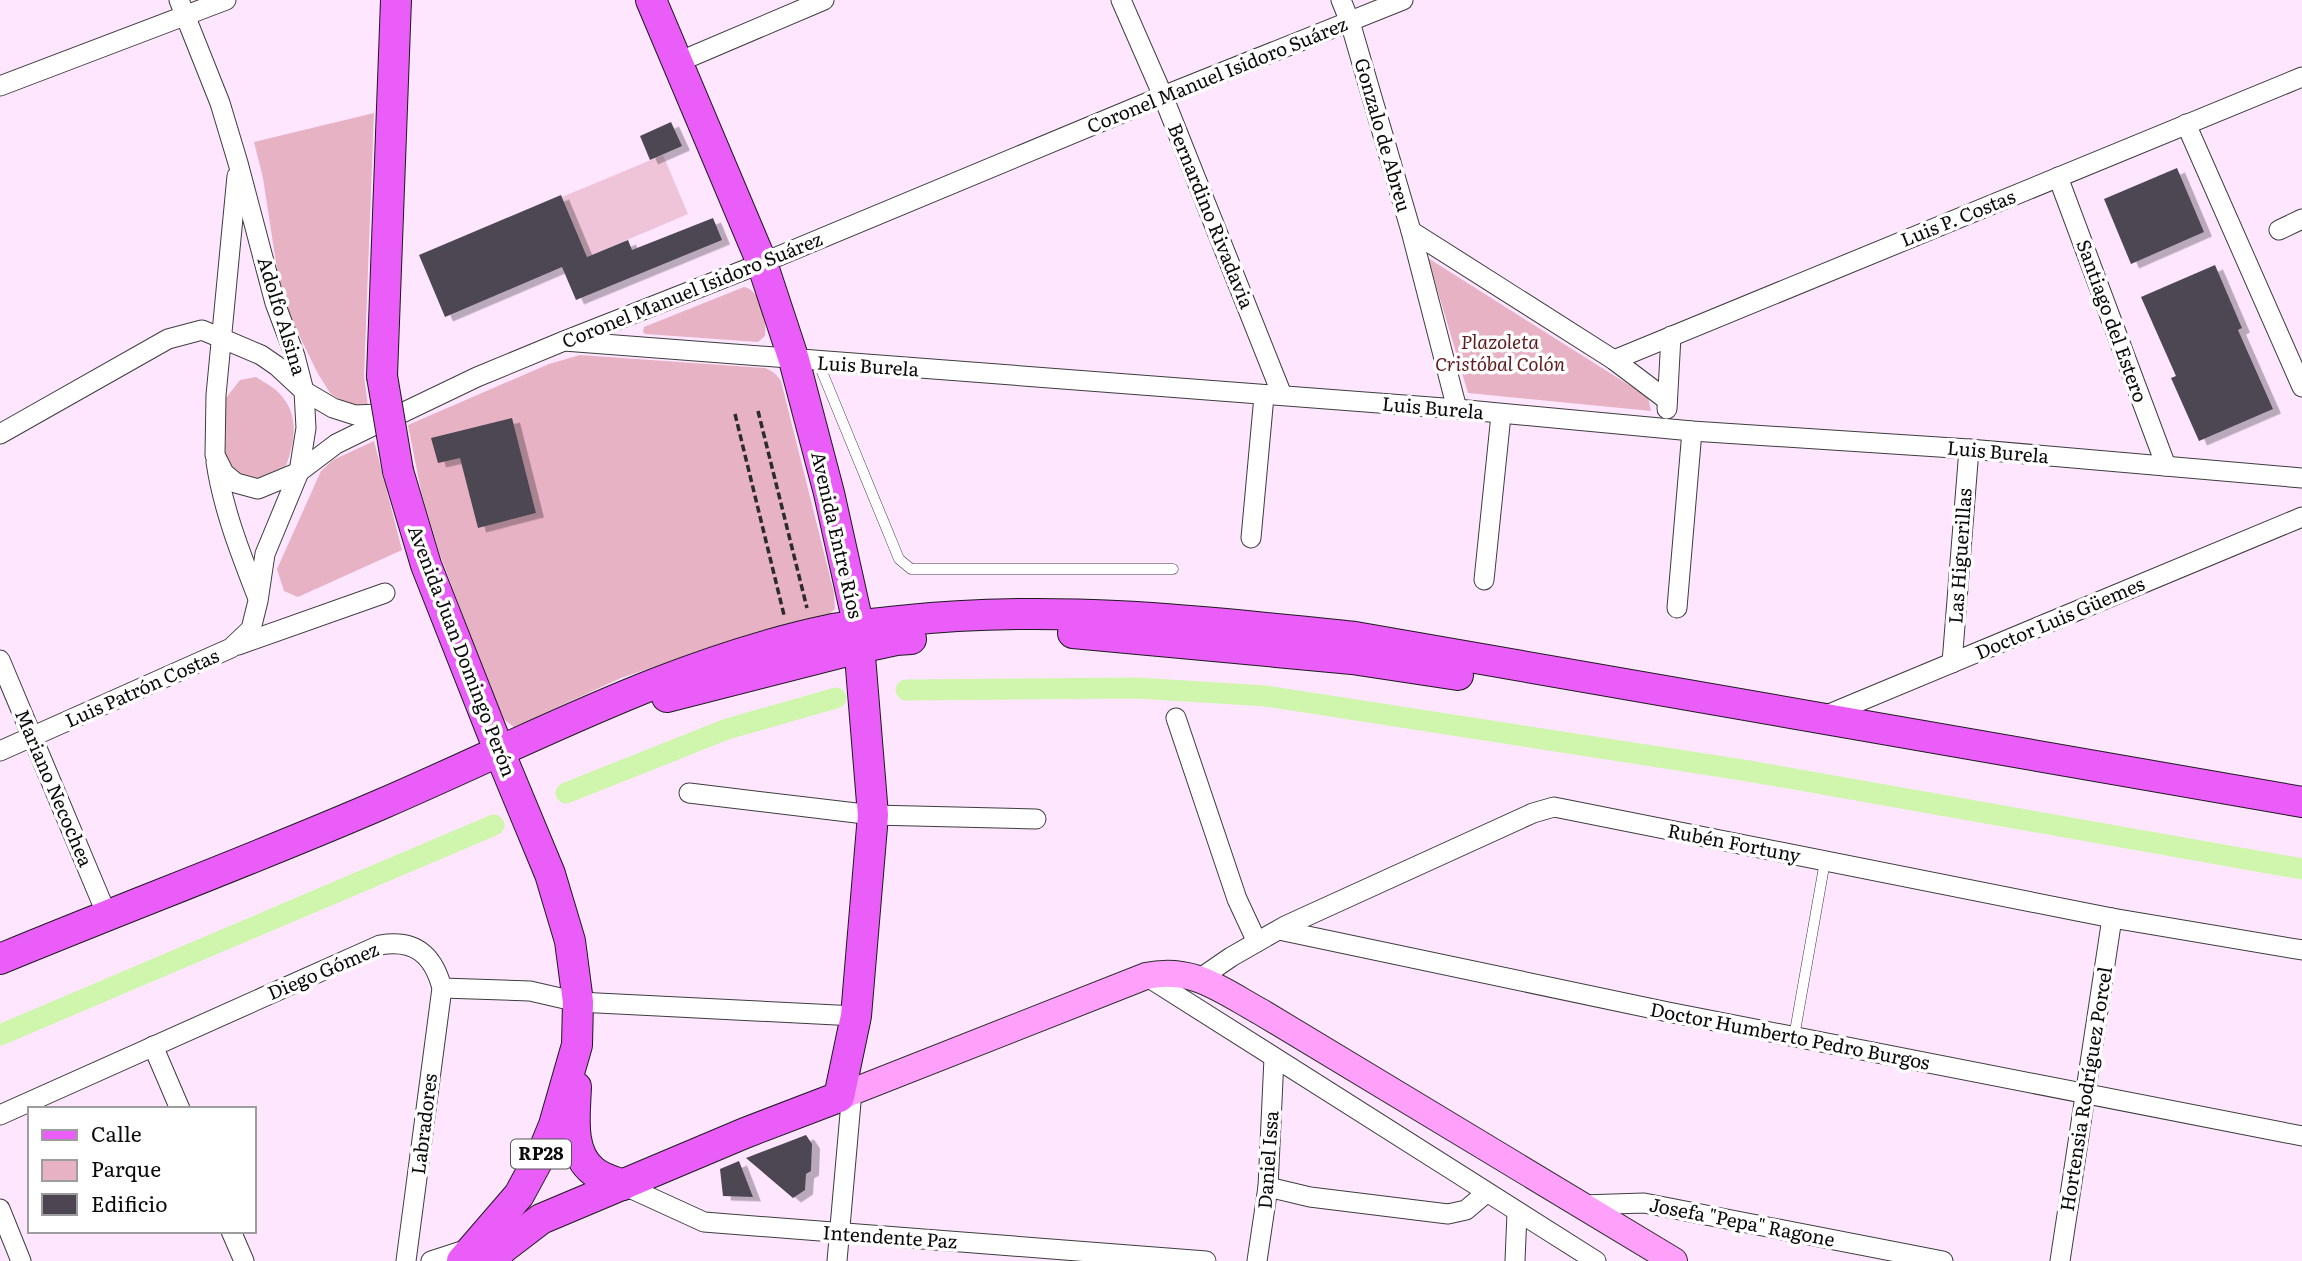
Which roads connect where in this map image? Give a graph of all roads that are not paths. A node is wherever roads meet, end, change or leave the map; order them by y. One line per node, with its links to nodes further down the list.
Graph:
1 (226, 0): 8 (street)
2 (396, 0): 56 (main road, Avenida Juan Domingo Perón, bridge)
3 (651, 0): 10 (main road, Avenida Entre Ríos)
4 (824, 0): 10 (street)
5 (1121, 0): 13 (street, Bernardino Rivadavia)
6 (1341, 0): 9 (street, Gonzalo de Abreu)
7 (1404, 0): 9 (street, Coronel Manuel Isidoro Suárez)
8 (182, 8): 12 (street); 15 (street, Adolfo Alsina)
9 (1350, 22): 13 (street, Coronel Manuel Isidoro Suárez); 18 (street, Gonzalo de Abreu)
10 (676, 63): 20 (main road, Avenida Entre Ríos)
11 (2302, 77): 14 (street, Luis P. Costas)
12 (0, 86)
13 (1163, 96): 20 (street, Coronel Manuel Isidoro Suárez); 28 (street, Bernardino Rivadavia)
14 (2186, 124): 16 (street, Luis P. Costas); 26 (street)
15 (238, 163): 22 (street, Adolfo Alsina); 27 (street, Adolfo Alsina)
16 (2058, 177): 21 (street, Luis P. Costas); 38 (street, Santiago del Estero)
17 (2302, 219): 19 (street)
18 (1411, 230): 24 (street, Gonzalo de Abreu); 30 (street, Gonzalo de Abreu)
19 (2279, 230)
20 (762, 263): 23 (street, Coronel Manuel Isidoro Suárez); 25 (main road, Avenida Entre Ríos)
21 (1671, 336): 24 (street, Luis P. Costas); 29 (street)
22 (221, 337): 27 (street, Coronel Manuel Isidoro Suárez); 35 (street, Coronel Manuel Isidoro Suárez); 37 (street, Adolfo Alsina)
23 (564, 341): 25 (street, Luis Burela); 31 (street, Coronel Manuel Isidoro Suárez)
24 (1614, 360): 29 (street, Gonzalo de Abreu)
25 (806, 361): 28 (street, Luis Burela); 43 (lane); 48 (main road, Avenida Entre Ríos)
26 (2302, 387)
27 (304, 391): 31 (street, Coronel Manuel Isidoro Suárez); 39 (street, Adolfo Alsina)
28 (1273, 395): 30 (street, Luis Burela); 42 (street, Bernardino Rivadavia)
29 (1667, 400): 33 (street)
30 (1457, 409): 32 (street, Luis Burela)
31 (402, 413): 39 (street)
32 (1501, 415): 33 (street, Luis Burela); 44 (street)
33 (1668, 429): 34 (street, Luis Burela)
34 (1692, 431): 36 (street, Luis Burela); 47 (street)
35 (0, 434)
36 (1969, 449): 38 (street, Luis Burela); 51 (street, Las Higuerillas)
37 (215, 455): 39 (street); 46 (street, Adolfo Alsina)
38 (2166, 466): 40 (street, Luis Burela)
39 (299, 472): 46 (street, Adolfo Alsina)
40 (2302, 478)
41 (2302, 517): 51 (street, Doctor Luis Güemes)
42 (1251, 538)
43 (1173, 569)
44 (1484, 580)
45 (385, 593): 49 (street)
46 (258, 601): 49 (street, Luis Patrón Costas)
47 (1677, 608)
48 (858, 637): 53 (main road); 56 (main road); 59 (main road, Avenida Entre Ríos); 61 (main road)
49 (231, 648): 54 (street, Luis Patrón Costas)
50 (0, 660): 54 (street, Mariano Necochea)
51 (1952, 663): 53 (street, Doctor Luis Güemes)
52 (1176, 718): 66 (street)
53 (1818, 719): 58 (main road)
54 (32, 737): 55 (street, Luis Patrón Costas); 63 (street, Mariano Necochea)
55 (0, 751)
56 (503, 760): 63 (main road); 69 (main road); 73 (main road, Avenida Juan Domingo Perón)
57 (689, 793): 59 (street)
58 (2302, 802)
59 (873, 815): 60 (street); 74 (main road, Avenida Entre Ríos)
60 (1036, 819)
61 (2302, 820)
62 (1825, 861): 64 (street, Rubén Fortuny); 65 (street, Rubén Fortuny); 75 (lane)
63 (107, 915): 68 (main road)
64 (2112, 918): 67 (street, Rubén Fortuny); 80 (street, Hortensia Rodríguez Porcel)
65 (1279, 930): 66 (street, Rubén Fortuny); 75 (street, Doctor Humberto Pedro Burgos)
66 (1257, 942): 71 (street, Rubén Fortuny)
67 (2302, 950)
68 (0, 959)
69 (0, 970)
70 (1146, 976): 71 (main road); 78 (street); 79 (main road)
71 (1199, 979): 87 (main road)
72 (442, 988): 73 (street); 77 (street, Diego Gómez); 95 (street, Labradores)
73 (578, 1002): 74 (street); 76 (main road, Avenida Juan Domingo Perón)
74 (856, 1016): 79 (main road, Avenida Entre Ríos)
75 (1794, 1037): 80 (street, Doctor Humberto Pedro Burgos)
76 (577, 1045): 84 (main road); 92 (main road, Avenida Juan Domingo Perón / RP28)
77 (153, 1046): 81 (street); 82 (street, Diego Gómez)
78 (1274, 1058): 85 (street, Daniel Issa); 86 (street)
79 (845, 1094): 84 (main road); 91 (street)
80 (2085, 1094): 83 (street, Doctor Humberto Pedro Burgos); 104 (street, Hortensia Rodríguez Porcel)
81 (179, 1107)
82 (0, 1115)
83 (2302, 1136)
84 (623, 1185): 91 (street, Intendente Paz); 92 (main road)
85 (1268, 1187): 86 (street); 99 (street, Daniel Issa)
86 (1486, 1192): 89 (street)
87 (1582, 1205): 102 (main road); 103 (street, Josefa "Pepa" Ragone)
88 (0, 1209): 93 (street)
89 (1517, 1213): 100 (street); 101 (street)
90 (233, 1233): 94 (street)
91 (839, 1233): 97 (street); 98 (street, Intendente Paz)
92 (476, 1256): 96 (street)
93 (21, 1261)
94 (244, 1261)
95 (406, 1261)
96 (431, 1261)
97 (837, 1261)
98 (1206, 1261)
99 (1258, 1261)
100 (1515, 1261)
101 (1596, 1261)
102 (1674, 1261)
103 (1943, 1261)
104 (2060, 1261)

